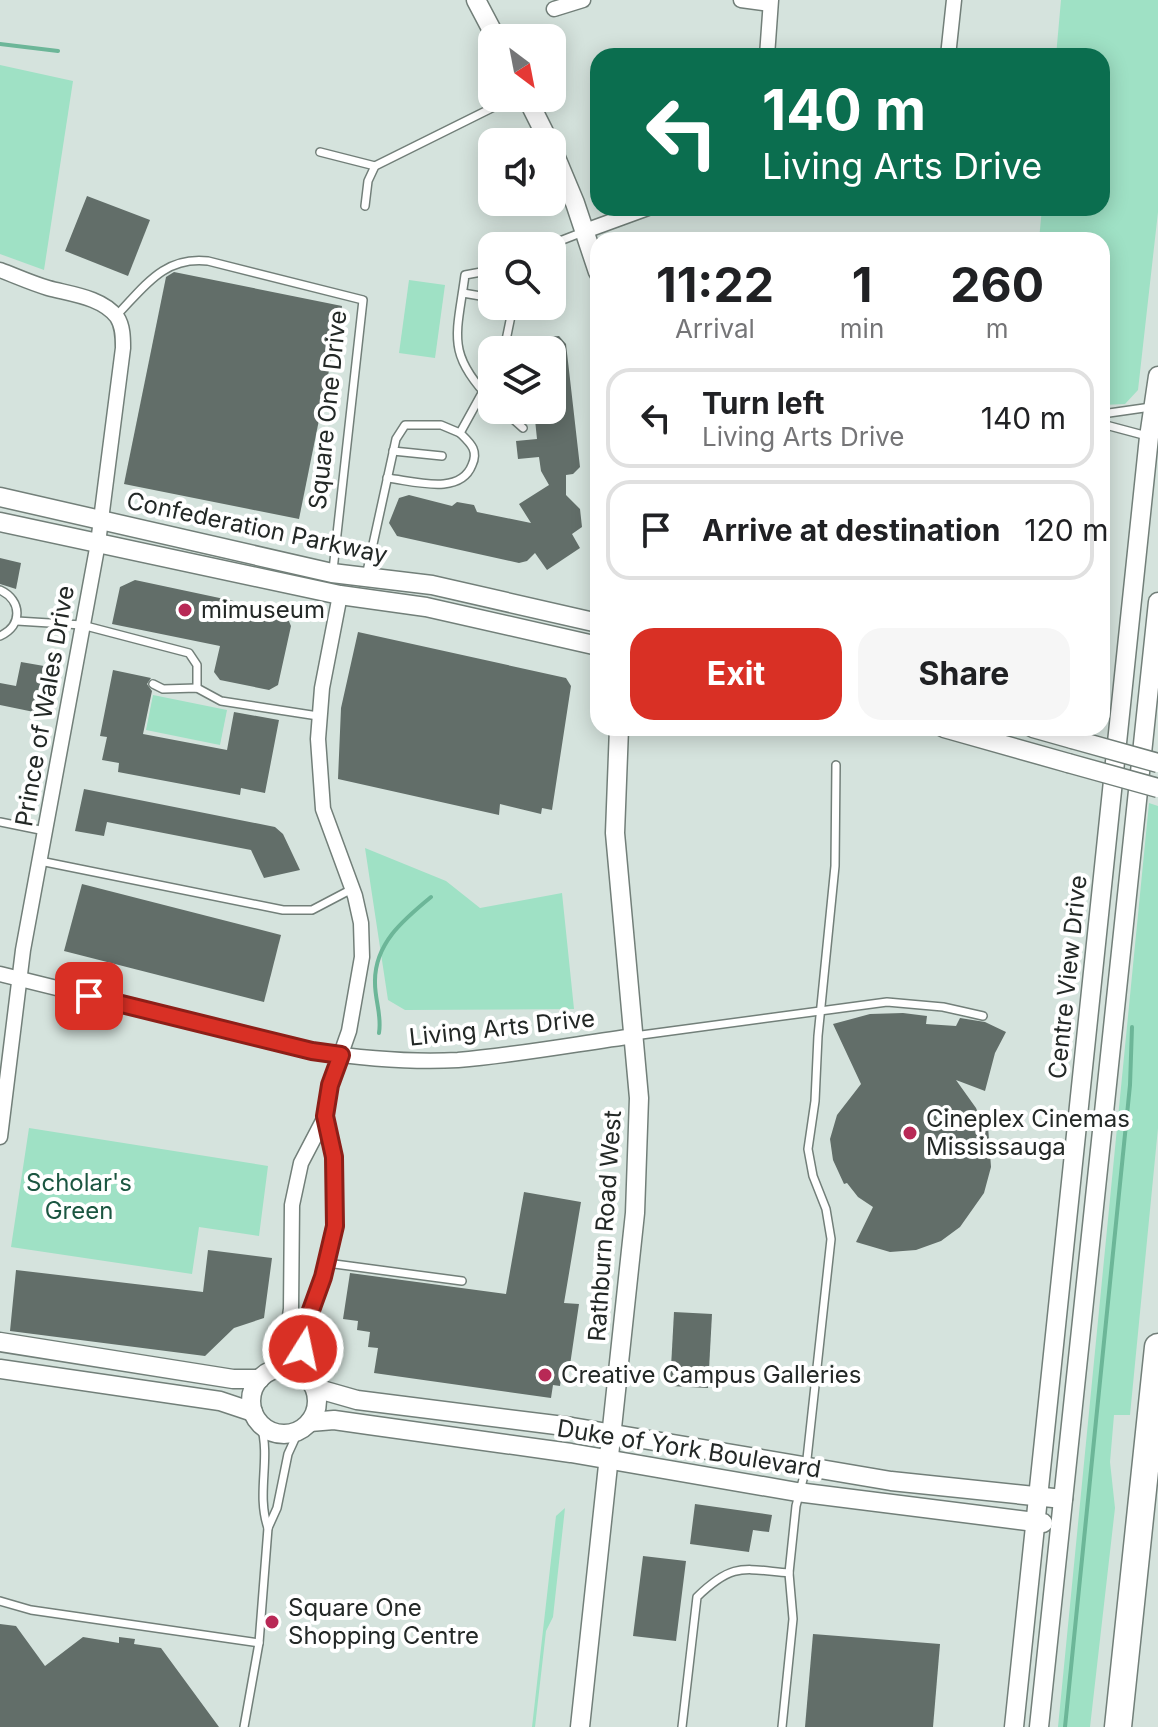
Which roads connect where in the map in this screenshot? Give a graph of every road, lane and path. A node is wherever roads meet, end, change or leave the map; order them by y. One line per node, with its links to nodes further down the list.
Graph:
1 (476, 0): 7 (street)
2 (583, 0): 6 (street)
3 (741, 0): 5 (street)
4 (954, 0): 9 (street)
5 (771, 2): 8 (street)
6 (554, 9)
7 (489, 24)
8 (768, 48)
9 (949, 48)
10 (484, 112): 12 (lane)
11 (320, 152): 12 (lane)
12 (375, 166): 14 (lane)
13 (566, 183): 16 (street)
14 (365, 206)
15 (626, 216): 16 (street)
16 (585, 231): 17 (lane); 18 (street)
17 (566, 238)
18 (590, 247)
19 (0, 270): 23 (street)
20 (478, 273): 21 (lane)
21 (463, 293): 22 (lane); 25 (lane)
22 (478, 296)
23 (116, 316): 38 (street, Prince of Wales Drive); 41 (lane, Square One Drive)
24 (1158, 376): 27 (street, Centre View Drive)
25 (478, 385)
26 (478, 401): 32 (lane)
27 (1153, 406): 28 (lane); 33 (street, Centre View Drive)
28 (1110, 413)
29 (519, 424): 31 (lane)
30 (1110, 426): 33 (lane)
31 (523, 428)
32 (460, 433): 34 (lane); 36 (lane)
33 (1149, 437): 85 (street, Centre View Drive)
34 (393, 451): 35 (lane); 36 (lane)
35 (442, 456)
36 (387, 478): 42 (lane)
37 (0, 497): 38 (street, Confederation Parkway)
38 (101, 519): 40 (street, Prince of Wales Drive); 41 (street, Confederation Parkway)
39 (0, 522): 40 (street, Confederation Parkway)
40 (98, 543): 44 (street, Confederation Parkway); 48 (street, Prince of Wales Drive)
41 (332, 573): 42 (street, Confederation Parkway)
42 (365, 579): 47 (street, Confederation Parkway)
43 (0, 590): 46 (lane)
44 (340, 595): 50 (street, Confederation Parkway); 53 (street)
45 (1158, 602): 86 (street, Centre View Drive)
46 (17, 621): 48 (lane); 49 (lane)
47 (590, 621)
48 (82, 625): 52 (lane); 61 (street, Prince of Wales Drive)
49 (0, 636)
50 (590, 644)
51 (153, 684): 52 (lane)
52 (197, 688): 53 (lane)
53 (318, 716): 63 (street)
54 (619, 736): 68 (street, Rathburn Road West)
55 (972, 736): 59 (street, bridge)
56 (1061, 736): 57 (street, bridge)
57 (1158, 763)
58 (836, 765): 66 (lane)
59 (1158, 788)
60 (0, 822): 61 (lane)
61 (45, 831): 62 (street, Prince of Wales Drive)
62 (40, 861): 63 (lane); 65 (street, Prince of Wales Drive)
63 (352, 889): 69 (street)
64 (0, 974): 65 (street, Living Arts Drive)
65 (19, 979): 69 (street, Living Arts Drive); 71 (street, Prince of Wales Drive)
66 (821, 1011): 67 (lane); 68 (lane); 83 (lane)
67 (983, 1016)
68 (634, 1036): 69 (street, Living Arts Drive); 81 (street, Rathburn Road West)
69 (341, 1055): 70 (street)
70 (325, 1116): 72 (street); 77 (street)
71 (0, 1137)
72 (327, 1263): 73 (lane); 78 (street)
73 (462, 1281)
74 (0, 1342): 77 (street)
75 (1158, 1347): 99 (highway)
76 (0, 1369): 79 (street)
77 (265, 1375): 78 (street); 79 (street)
78 (312, 1384): 80 (street); 81 (street, Duke of York Boulevard)
79 (257, 1419): 80 (street); 89 (lane)
80 (305, 1426): 82 (street, Duke of York Boulevard); 89 (lane)
81 (611, 1435): 82 (street, Rathburn Road West); 83 (street, Duke of York Boulevard)
82 (609, 1460): 84 (street, Duke of York Boulevard); 94 (street, Rathburn Road West)
83 (806, 1468): 84 (lane); 85 (street, Duke of York Boulevard)
84 (797, 1492): 87 (street, Duke of York Boulevard); 90 (lane)
85 (1036, 1497): 86 (street, Duke of York Boulevard); 87 (street, Centre View Drive)
86 (1063, 1499): 88 (street, Centre View Drive)
87 (1034, 1522): 88 (street, Duke of York Boulevard); 97 (street, Centre View Drive)
88 (1061, 1525): 98 (street, Centre View Drive)
89 (268, 1528): 92 (lane)
90 (789, 1573): 95 (lane); 96 (lane)
91 (0, 1601): 92 (lane)
92 (259, 1643): 93 (lane)
93 (244, 1727)
94 (580, 1727)
95 (682, 1727)
96 (782, 1727)
97 (1014, 1727)
98 (1039, 1727)
99 (1118, 1727)

